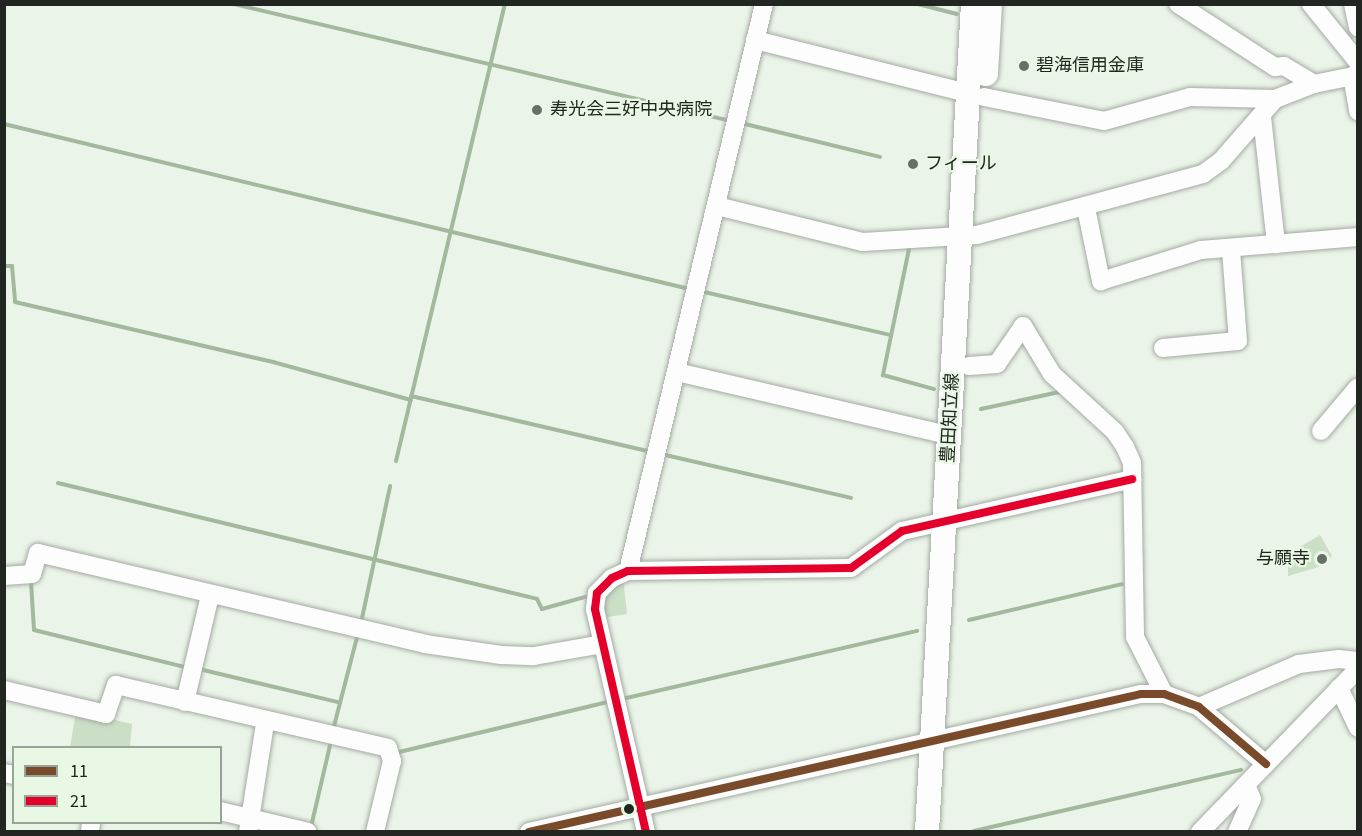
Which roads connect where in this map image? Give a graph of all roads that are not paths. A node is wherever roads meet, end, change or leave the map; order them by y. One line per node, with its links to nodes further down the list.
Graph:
1 (764, 4): 8 (street)
2 (973, 4): 11 (main road, 豊田知立線)
3 (990, 4): 11 (main road, 豊田知立線)
4 (1178, 4): 10 (street)
5 (1311, 4): 9 (street)
6 (1353, 4): 7 (street)
7 (1358, 27)
8 (755, 40): 11 (street); 15 (street)
9 (1356, 71): 10 (street); 13 (street)
10 (1314, 84): 12 (street)
11 (976, 95): 12 (street); 17 (main road, 豊田知立線)
12 (1275, 99): 14 (street)
13 (1358, 111)
14 (1262, 117): 16 (street); 19 (street)
15 (717, 206): 17 (street); 23 (street)
16 (1086, 208): 17 (street); 20 (street)
17 (969, 235): 22 (main road, 豊田知立線); 26 (main road, 豊田知立線)
18 (1358, 237): 19 (street)
19 (1276, 244): 20 (street)
20 (1231, 249): 21 (street)
21 (1163, 348)
22 (969, 366): 27 (street); 28 (main road, 豊田知立線)
23 (677, 372): 26 (street); 29 (street)
24 (1354, 398): 25 (street)
25 (1321, 431)
26 (951, 436): 28 (main road, 豊田知立線)
27 (1132, 479): 28 (street); 37 (street)
28 (952, 519): 29 (street); 42 (main road, 豊田知立線)
29 (628, 572): 32 (street)
30 (4, 576): 31 (street)
31 (210, 595): 32 (street); 38 (street)
32 (602, 644): 45 (street)
33 (1358, 661): 39 (street)
34 (1358, 669): 35 (street)
35 (1339, 688): 41 (street); 43 (street)
36 (4, 690): 38 (street)
37 (1164, 694): 39 (street); 42 (street)
38 (185, 702): 40 (street)
39 (1199, 707): 43 (street)
40 (265, 723): 47 (street); 49 (street)
41 (1358, 728)
42 (941, 739): 45 (street); 52 (main road, 豊田知立線); 53 (main road, 豊田知立線)
43 (1266, 764): 44 (street)
44 (1246, 785): 54 (street); 55 (street)
45 (640, 806): 50 (street); 51 (street)
46 (222, 812): 47 (street)
47 (249, 825): 48 (street)
48 (308, 831)
49 (375, 831)
50 (529, 831)
51 (646, 831)
52 (927, 831)
53 (943, 831)
54 (1200, 831)
55 (1238, 831)

